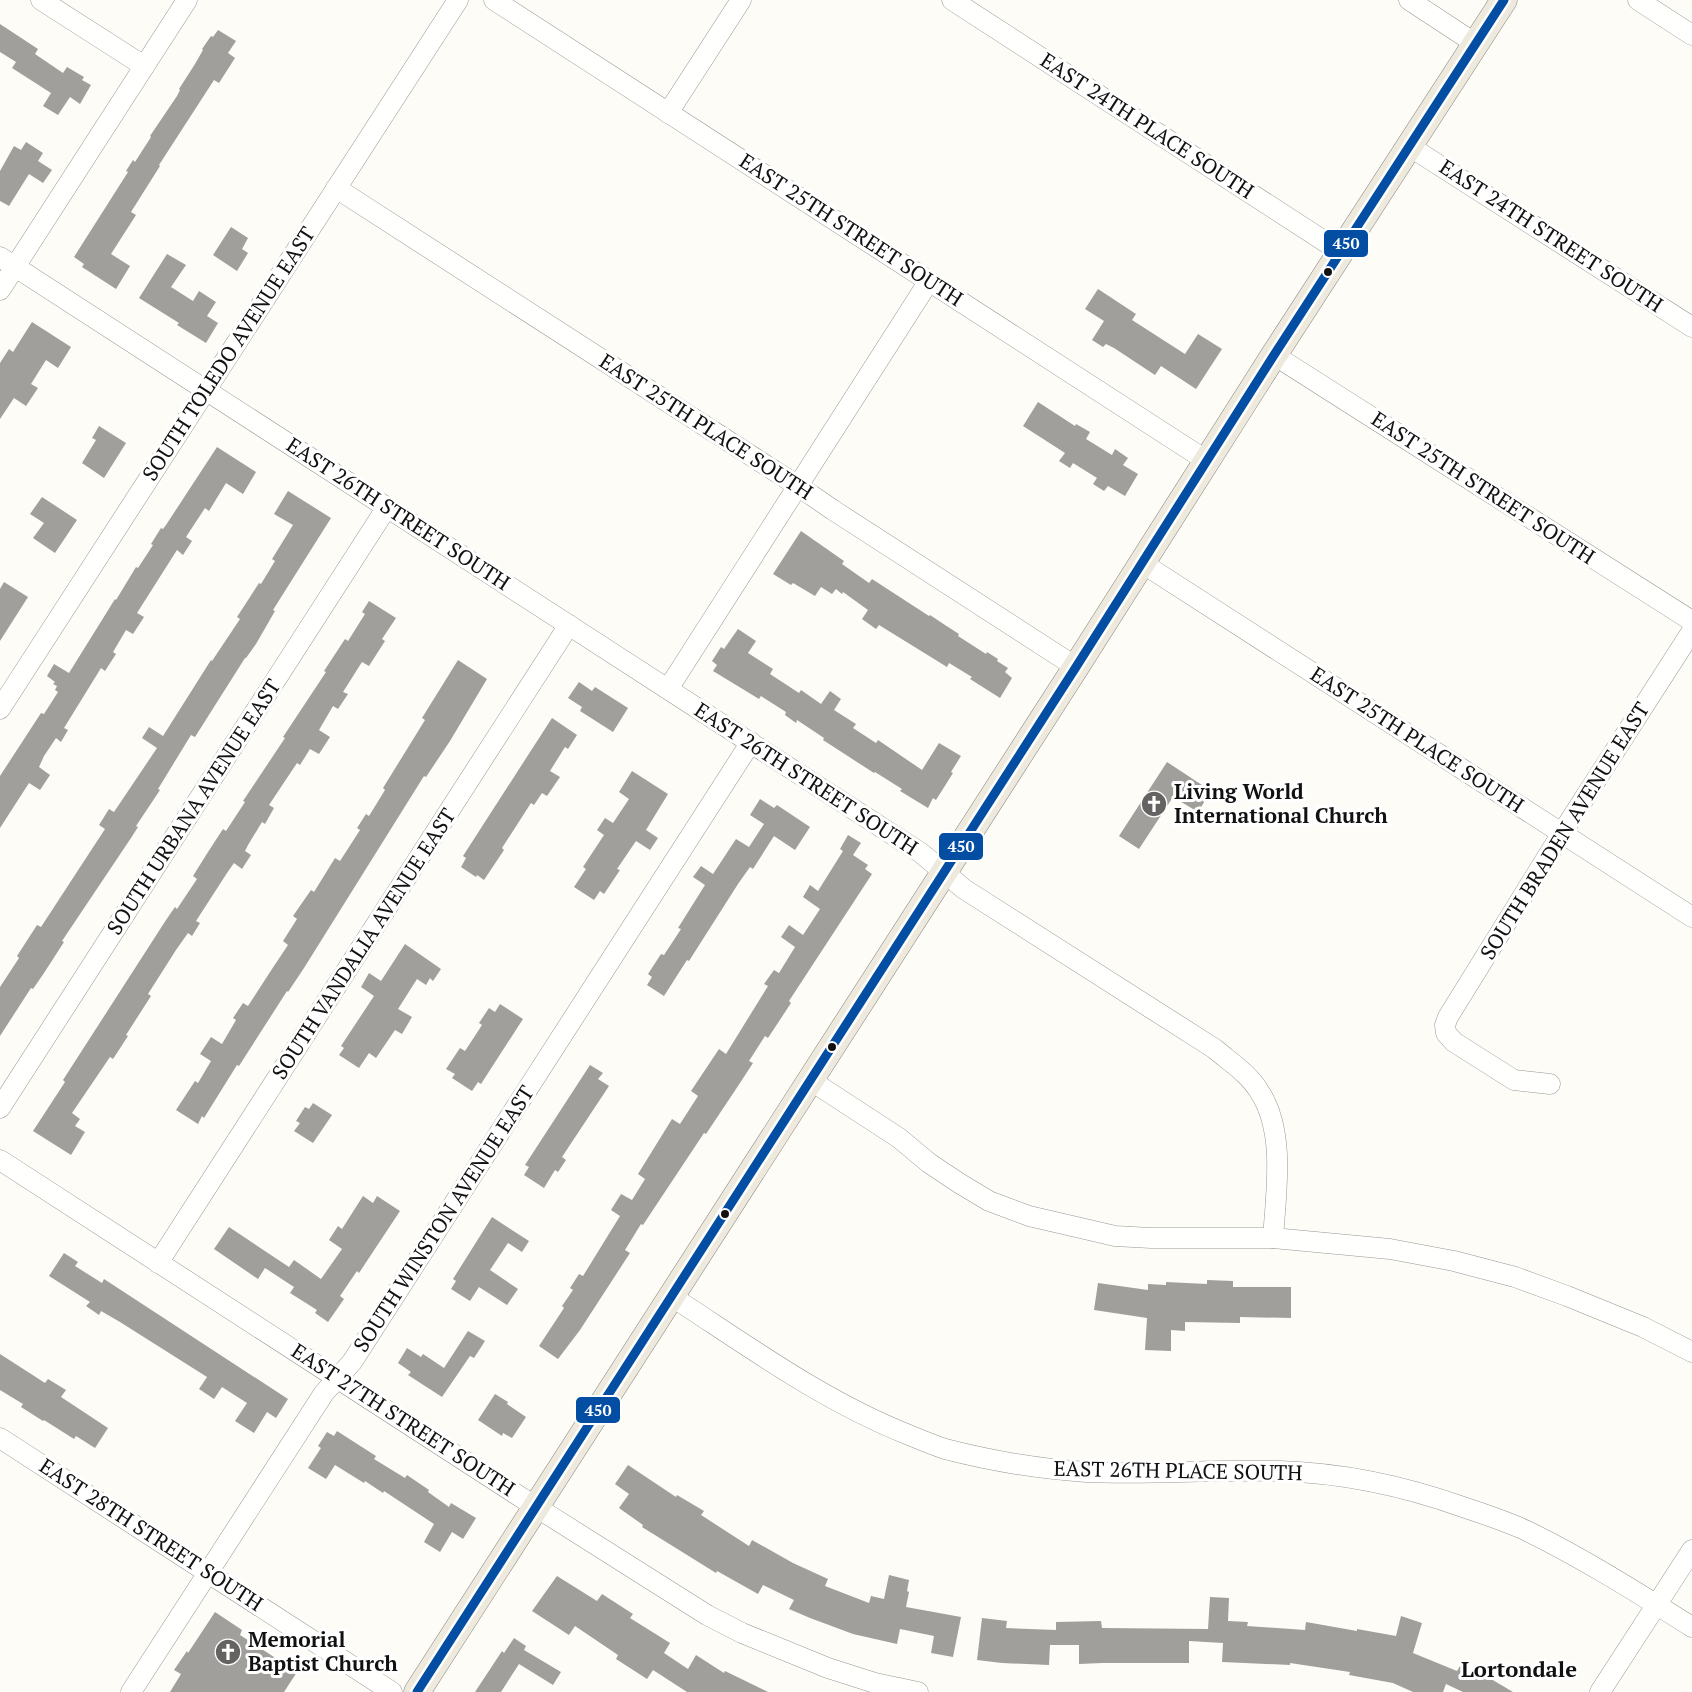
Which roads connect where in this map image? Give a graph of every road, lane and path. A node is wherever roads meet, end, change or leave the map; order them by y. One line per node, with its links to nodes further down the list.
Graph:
1 (41, 0): 12 (street)
2 (187, 0): 12 (street)
3 (458, 0): 15 (street, SOUTH TOLEDO AVENUE EAST)
4 (494, 0): 13 (street, EAST 25TH STREET SOUTH)
5 (741, 0): 13 (street)
6 (952, 0): 16 (street, EAST 24TH PLACE SOUTH)
7 (1409, 0): 11 (street)
8 (1504, 0): 11 (main road)
9 (1638, 0): 10 (street)
10 (1692, 35)
11 (1476, 44): 14 (main road)
12 (144, 66): 17 (street)
13 (669, 113): 18 (street, EAST 25TH STREET SOUTH)
14 (1409, 146): 16 (main road); 20 (street, EAST 24TH STREET SOUTH)
15 (336, 188): 22 (street, SOUTH TOLEDO AVENUE EAST); 24 (street, EAST 25TH PLACE SOUTH)
16 (1341, 252): 21 (main road)
17 (8, 262): 19 (street); 22 (street, EAST 26TH STREET SOUTH)
18 (929, 281): 23 (street, EAST 25TH STREET SOUTH); 24 (street)
19 (0, 290)
20 (1692, 327)
21 (1274, 355): 23 (main road); 27 (street, EAST 25TH STREET SOUTH)
22 (206, 390): 25 (street, EAST 26TH STREET SOUTH); 32 (street, SOUTH TOLEDO AVENUE EAST)
23 (1207, 461): 26 (main road)
24 (798, 486): 30 (street, EAST 25TH PLACE SOUTH); 31 (street)
25 (387, 507): 28 (street, EAST 26TH STREET SOUTH); 39 (street, SOUTH URBANA AVENUE EAST)
26 (1142, 563): 30 (main road); 34 (street, EAST 25TH PLACE SOUTH)
27 (1692, 621)
28 (569, 625): 31 (street, EAST 26TH STREET SOUTH); 42 (street, SOUTH VANDALIA AVENUE EAST)
29 (1692, 631): 34 (street, SOUTH BRADEN AVENUE EAST)
30 (1076, 667): 35 (main road)
31 (668, 689): 33 (street, EAST 26TH STREET SOUTH)
32 (0, 709)
33 (751, 742): 35 (street, EAST 26TH STREET SOUTH); 45 (street, SOUTH WINSTON AVENUE EAST)
34 (1562, 833): 36 (street, EAST 25TH PLACE SOUTH); 38 (street, SOUTH BRADEN AVENUE EAST)
35 (944, 872): 37 (main road); 41 (street, EAST 26TH STREET SOUTH)
36 (1692, 917)
37 (810, 1080): 41 (street); 43 (main road)
38 (1550, 1084)
39 (0, 1108)
40 (0, 1160): 42 (street, EAST 27TH STREET SOUTH)
41 (1273, 1238): 44 (street)
42 (158, 1263): 45 (street, EAST 27TH STREET SOUTH)
43 (671, 1296): 47 (main road); 50 (street, EAST 26TH PLACE SOUTH)
44 (1692, 1352)
45 (338, 1377): 47 (street, EAST 27TH STREET SOUTH); 49 (street, SOUTH WINSTON AVENUE EAST)
46 (0, 1438): 49 (street, EAST 28TH STREET SOUTH)
47 (536, 1507): 54 (main road); 55 (street, EAST 27TH STREET SOUTH)
48 (1692, 1550): 50 (street)
49 (207, 1572): 52 (street, SOUTH WINSTON AVENUE EAST); 53 (street, EAST 28TH STREET SOUTH)
50 (1657, 1605): 51 (street, EAST 26TH PLACE SOUTH); 56 (street)
51 (1692, 1628)
52 (131, 1692)
53 (392, 1692)
54 (417, 1692)
55 (918, 1692)
56 (1600, 1692)

